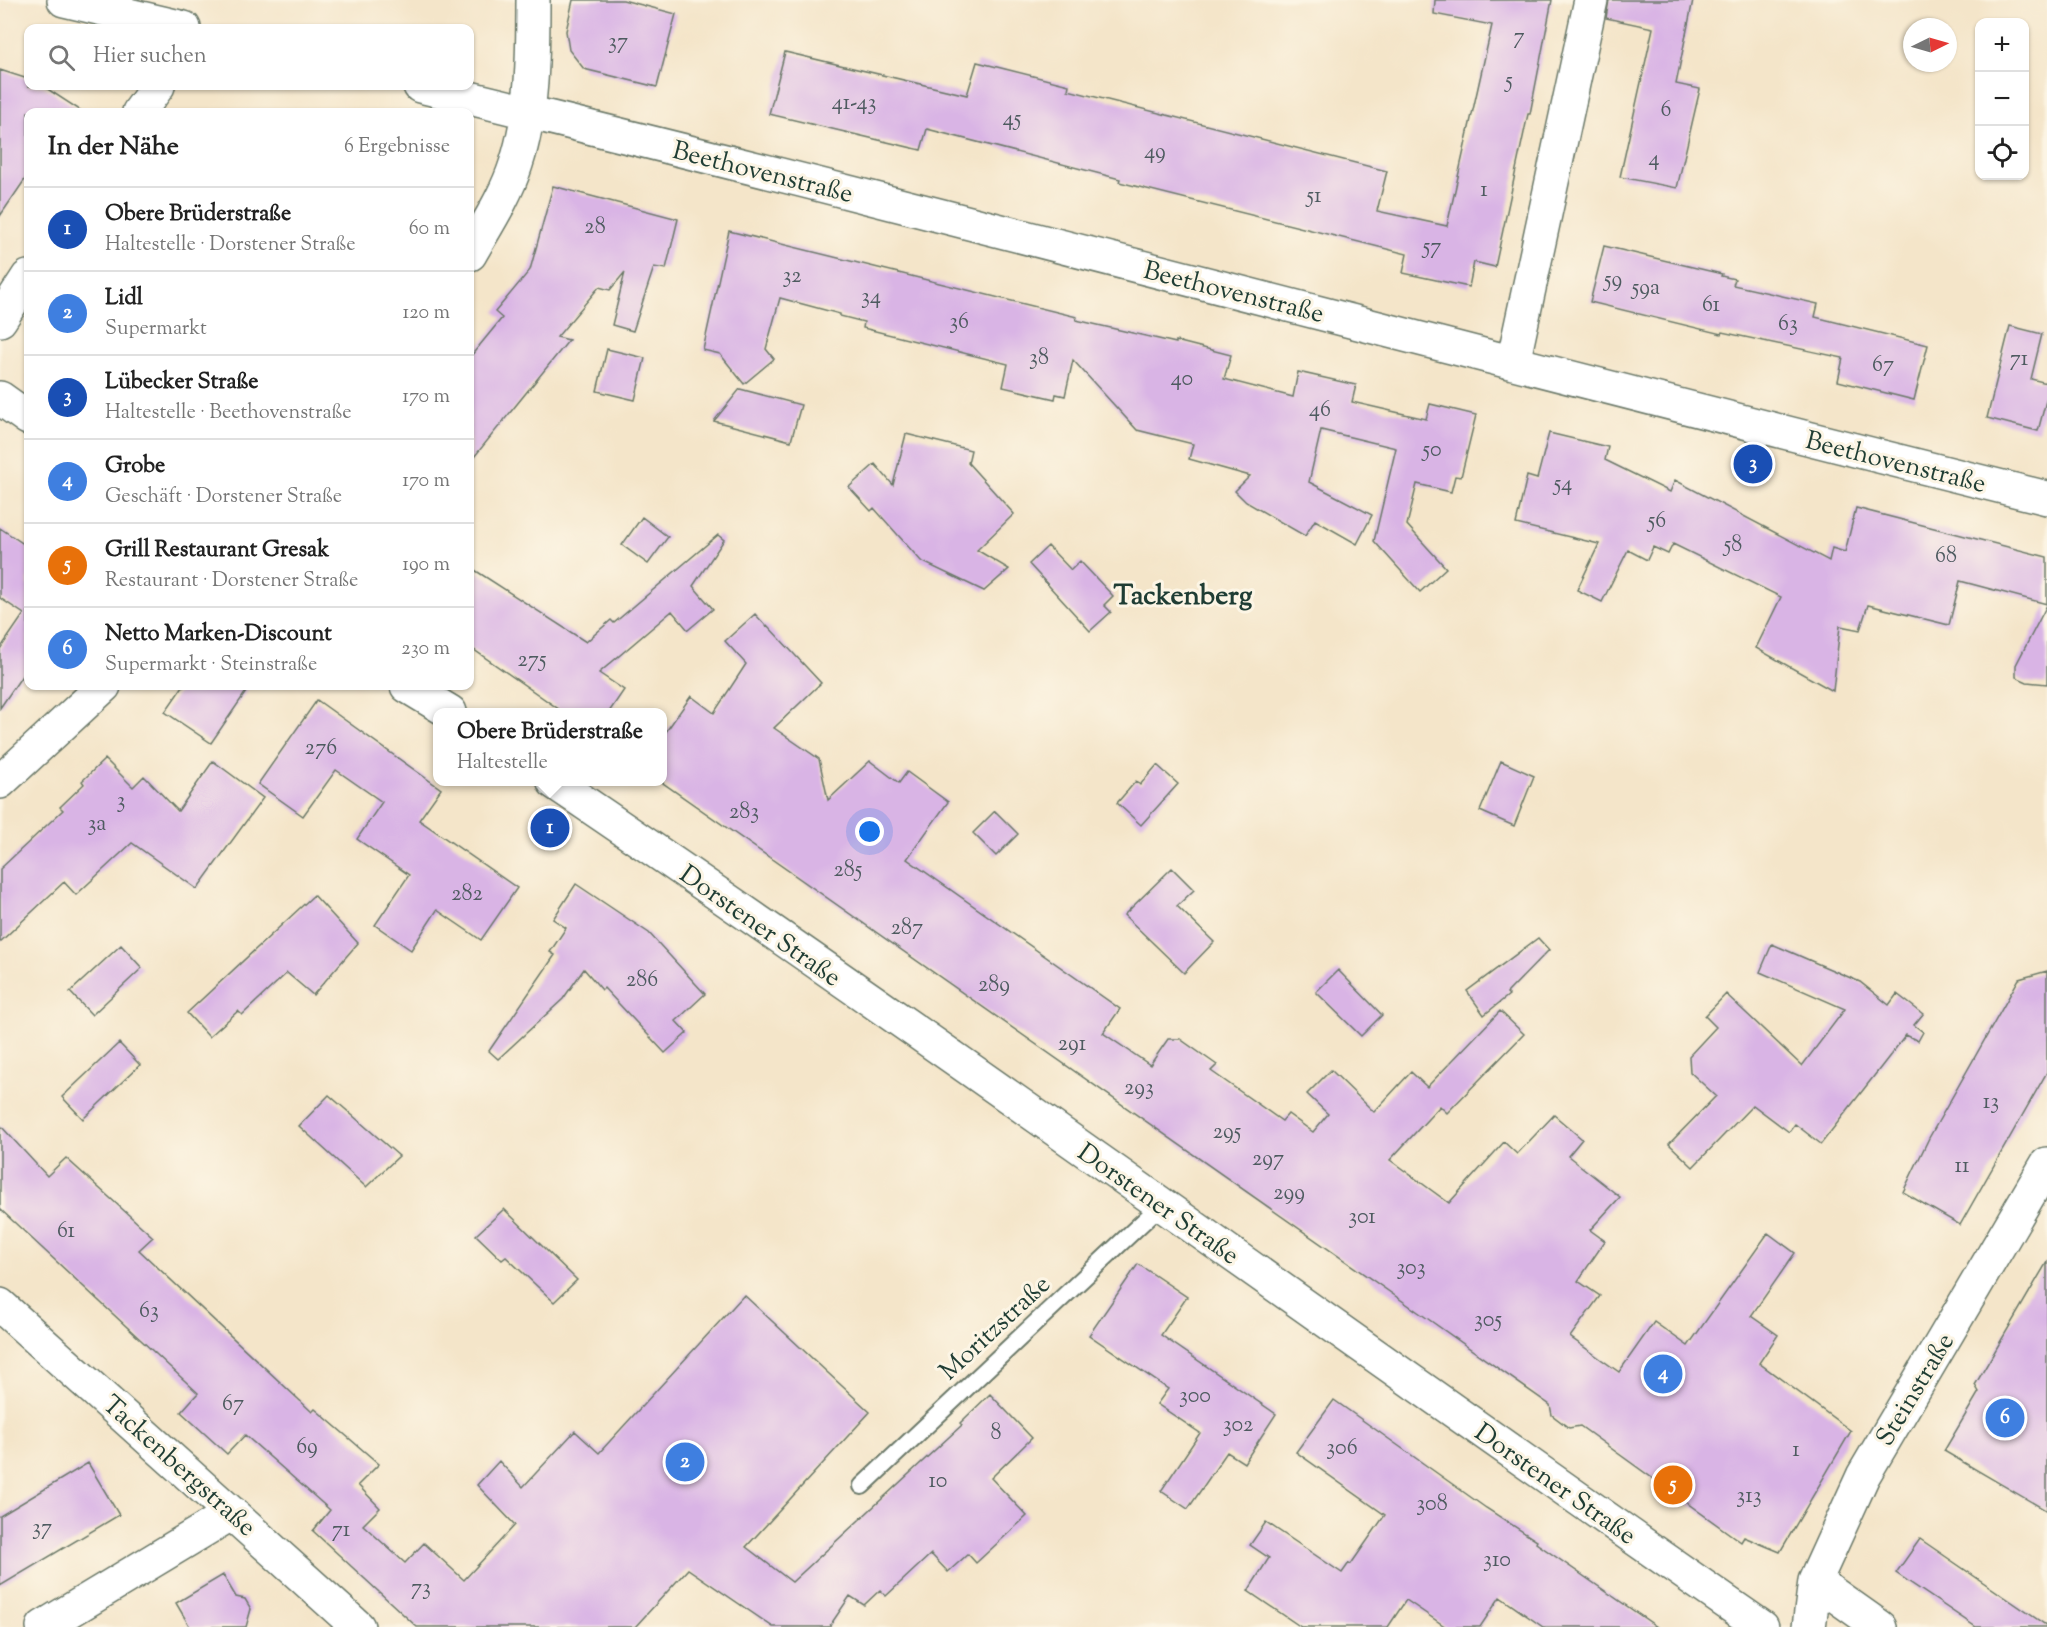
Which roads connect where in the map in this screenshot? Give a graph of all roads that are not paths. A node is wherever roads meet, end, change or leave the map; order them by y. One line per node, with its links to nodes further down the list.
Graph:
1 (64, 0): 4 (street)
2 (533, 0): 8 (street)
3 (1590, 0): 12 (street)
4 (167, 24)
5 (155, 90): 7 (street)
6 (437, 90): 8 (street, Beethovenstraße)
7 (143, 108)
8 (527, 111): 9 (street); 12 (street, Beethovenstraße)
9 (474, 247)
10 (24, 283): 11 (street)
11 (0, 320)
12 (1513, 363): 15 (street, Beethovenstraße)
13 (0, 399): 14 (street)
14 (24, 415)
15 (2047, 498)
16 (100, 690): 19 (street)
17 (414, 690): 18 (street)
18 (443, 708)
19 (0, 782)
20 (560, 786): 22 (street, Dorstener Straße)
21 (2047, 1164): 26 (street, Steinstraße)
22 (1161, 1205): 24 (lane, Moritzstraße); 29 (street, Dorstener Straße)
23 (0, 1305): 25 (street, Tackenbergstraße)
24 (862, 1486)
25 (232, 1513): 27 (street); 28 (street, Tackenbergstraße)
26 (1815, 1581): 30 (street, Steinstraße); 31 (street)
27 (43, 1627)
28 (358, 1627)
29 (1762, 1627)
30 (1809, 1627)
31 (1880, 1627)

